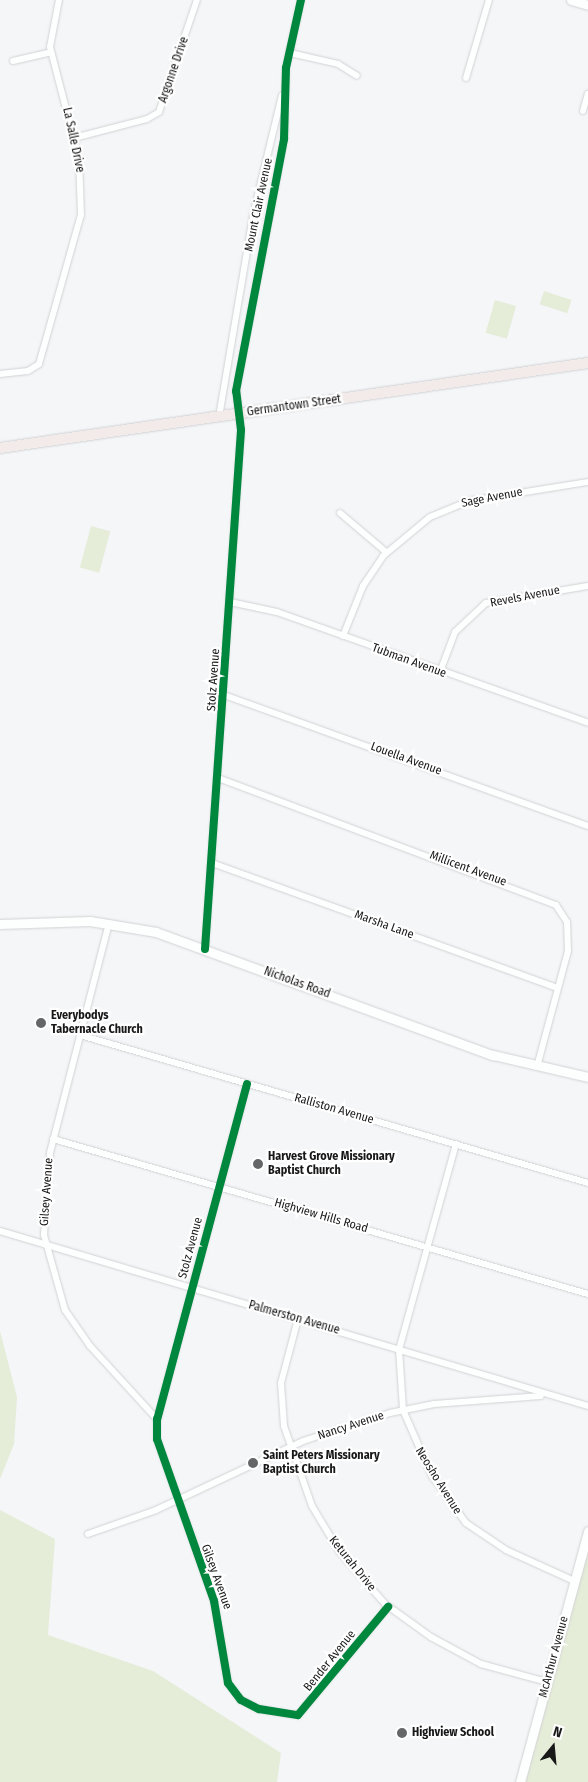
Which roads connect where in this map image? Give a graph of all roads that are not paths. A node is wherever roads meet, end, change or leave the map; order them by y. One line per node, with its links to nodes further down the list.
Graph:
1 (59, 0): 7 (street, La Salle Drive)
2 (197, 0): 15 (street, Argonne Drive)
3 (301, 0): 8 (street, Mount Clair Avenue)
4 (489, 0): 11 (street)
5 (571, 0): 6 (street)
6 (588, 5)
7 (51, 52): 9 (street); 15 (street, La Salle Drive)
8 (290, 53): 10 (street); 12 (street, Mount Clair Avenue)
9 (13, 61)
10 (357, 76)
11 (466, 78)
12 (284, 92): 18 (street, Mount Clair Avenue); 19 (street, Mount Clair Avenue)
13 (588, 94): 14 (street)
14 (583, 111)
15 (74, 138): 17 (street, La Salle Drive)
16 (588, 363): 18 (main road, Germantown Street)
17 (0, 374)
18 (241, 414): 19 (main road, Germantown Street); 25 (street, Stolz Avenue)
19 (219, 417): 20 (main road, Germantown Street)
20 (0, 448)
21 (588, 482): 23 (street, Sage Avenue)
22 (340, 513): 23 (street)
23 (386, 552): 26 (street, Sage Avenue)
24 (588, 586): 27 (street, Revels Avenue)
25 (230, 602): 26 (street, Tubman Avenue); 28 (street, Stolz Avenue)
26 (343, 636): 27 (street, Tubman Avenue)
27 (440, 672): 29 (street, Tubman Avenue)
28 (224, 695): 30 (street, Stolz Avenue); 31 (street, Louella Avenue)
29 (588, 723)
30 (218, 778): 32 (street, Stolz Avenue); 36 (street, Millicent Avenue)
31 (588, 826)
32 (212, 862): 35 (street, Stolz Avenue); 36 (street, Marsha Lane)
33 (109, 923): 34 (street, Nicholas Road); 35 (street, Nicholas Road); 37 (street, Gilsey Avenue)
34 (0, 924)
35 (205, 949): 38 (street, Nicholas Road)
36 (557, 988): 38 (street, Millicent Avenue)
37 (80, 1035): 40 (street, Ralliston Avenue); 41 (street, Gilsey Avenue)
38 (537, 1067): 39 (street, Nicholas Road)
39 (588, 1077)
40 (248, 1084): 42 (street, Ralliston Avenue); 44 (street, Stolz Avenue)
41 (53, 1138): 44 (street, Highview Hills Road); 46 (street, Gilsey Avenue)
42 (456, 1144): 43 (street, Ralliston Avenue); 47 (street, Neosho Avenue)
43 (588, 1183)
44 (220, 1186): 47 (street, Highview Hills Road); 48 (street, Stolz Avenue)
45 (0, 1231): 46 (street, Palmerston Avenue)
46 (46, 1244): 48 (street, Palmerston Avenue); 55 (street, Gilsey Avenue)
47 (425, 1246): 49 (street, Highview Hills Road); 51 (street, Neosho Avenue)
48 (192, 1288): 50 (street, Palmerston Avenue); 55 (street, Stolz Avenue)
49 (588, 1294)
50 (298, 1319): 51 (street, Palmerston Avenue); 56 (street, Keturah Drive)
51 (399, 1349): 52 (street, Palmerston Avenue); 54 (street, Neosho Avenue)
52 (542, 1395): 53 (street, Palmerston Avenue); 54 (street, Nancy Avenue)
53 (588, 1406)
54 (403, 1410): 56 (street, Nancy Avenue); 60 (street, Neosho Avenue)
55 (157, 1418): 57 (street, Gilsey Avenue)
56 (289, 1447): 57 (street, Nancy Avenue); 61 (street, Keturah Drive)
57 (175, 1501): 59 (street, Nancy Avenue); 63 (street, Gilsey Avenue)
58 (588, 1531): 60 (street, McArthur Avenue)
59 (88, 1534)
60 (574, 1581): 62 (street, McArthur Avenue)
61 (388, 1606): 62 (street, Keturah Drive); 63 (street, Bender Avenue)
62 (547, 1682): 64 (street, McArthur Avenue)
63 (282, 1714)
64 (520, 1782)

